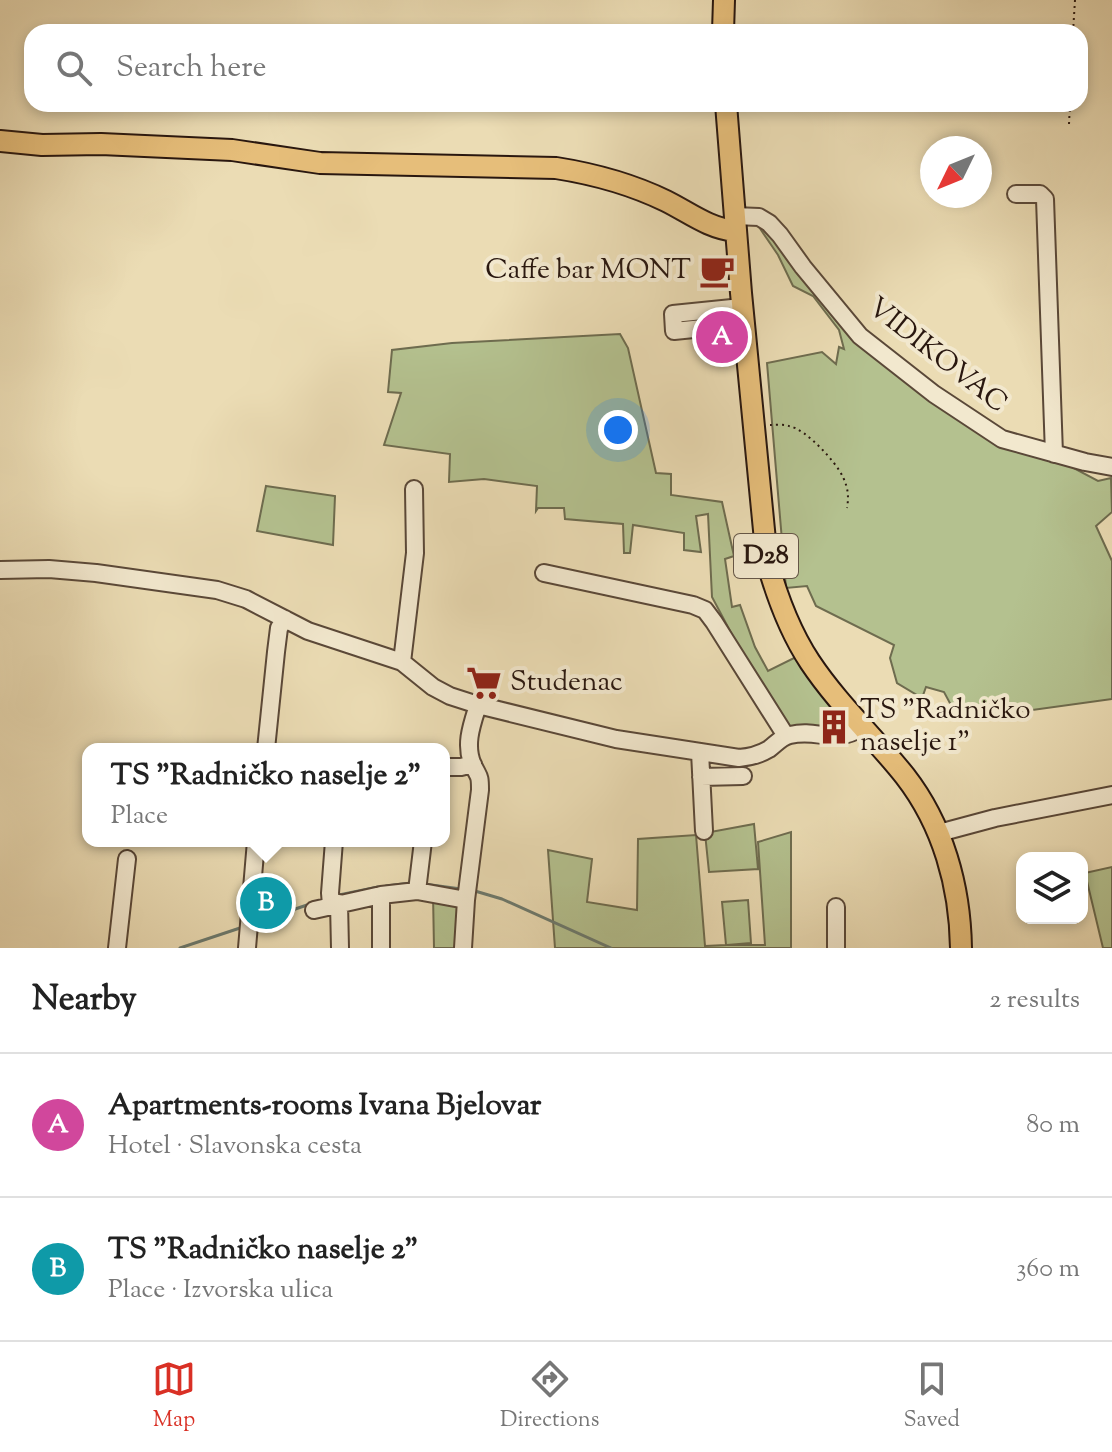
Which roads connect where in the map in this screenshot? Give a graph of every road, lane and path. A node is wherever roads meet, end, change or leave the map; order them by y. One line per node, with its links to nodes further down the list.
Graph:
1 (724, 0): 3 (main road)
2 (1075, 0): 4 (path)
3 (723, 24)
4 (1074, 24)
5 (727, 112): 10 (main road, D28)
6 (1070, 112): 7 (path)
7 (1069, 124)
8 (0, 141): 10 (main road)
9 (1016, 194): 12 (street, VIDIKOVAC)
10 (735, 224): 11 (main road, D28); 12 (street, VIDIKOVAC)
11 (753, 427): 15 (path); 21 (main road, D28)
12 (1054, 454): 13 (street, VIDIKOVAC)
13 (1112, 467)
14 (414, 489): 19 (street)
15 (847, 508)
16 (0, 570): 18 (street)
17 (544, 573): 22 (street)
18 (285, 619): 19 (street); 23 (street)
19 (402, 662): 20 (street)
20 (478, 705): 24 (street); 25 (street)
21 (863, 727): 22 (street); 31 (main road, D28)
22 (786, 736): 24 (street)
23 (267, 743)
24 (700, 752): 28 (street)
25 (473, 764): 26 (street); 38 (street)
26 (450, 767)
27 (743, 776): 28 (street)
28 (701, 777): 30 (street)
29 (1112, 795): 31 (street)
30 (704, 831)
31 (939, 833): 48 (main road, D28)
32 (255, 847): 43 (street)
33 (334, 847): 39 (street)
34 (422, 847): 36 (street)
35 (127, 859): 42 (street)
36 (417, 891): 37 (street); 38 (street)
37 (381, 895): 39 (street); 45 (street)
38 (466, 900): 46 (street)
39 (335, 904): 41 (street); 44 (street)
40 (836, 907): 47 (street)
41 (314, 910)
42 (117, 948)
43 (247, 948)
44 (340, 948)
45 (381, 948)
46 (463, 948)
47 (836, 948)
48 (961, 948)

